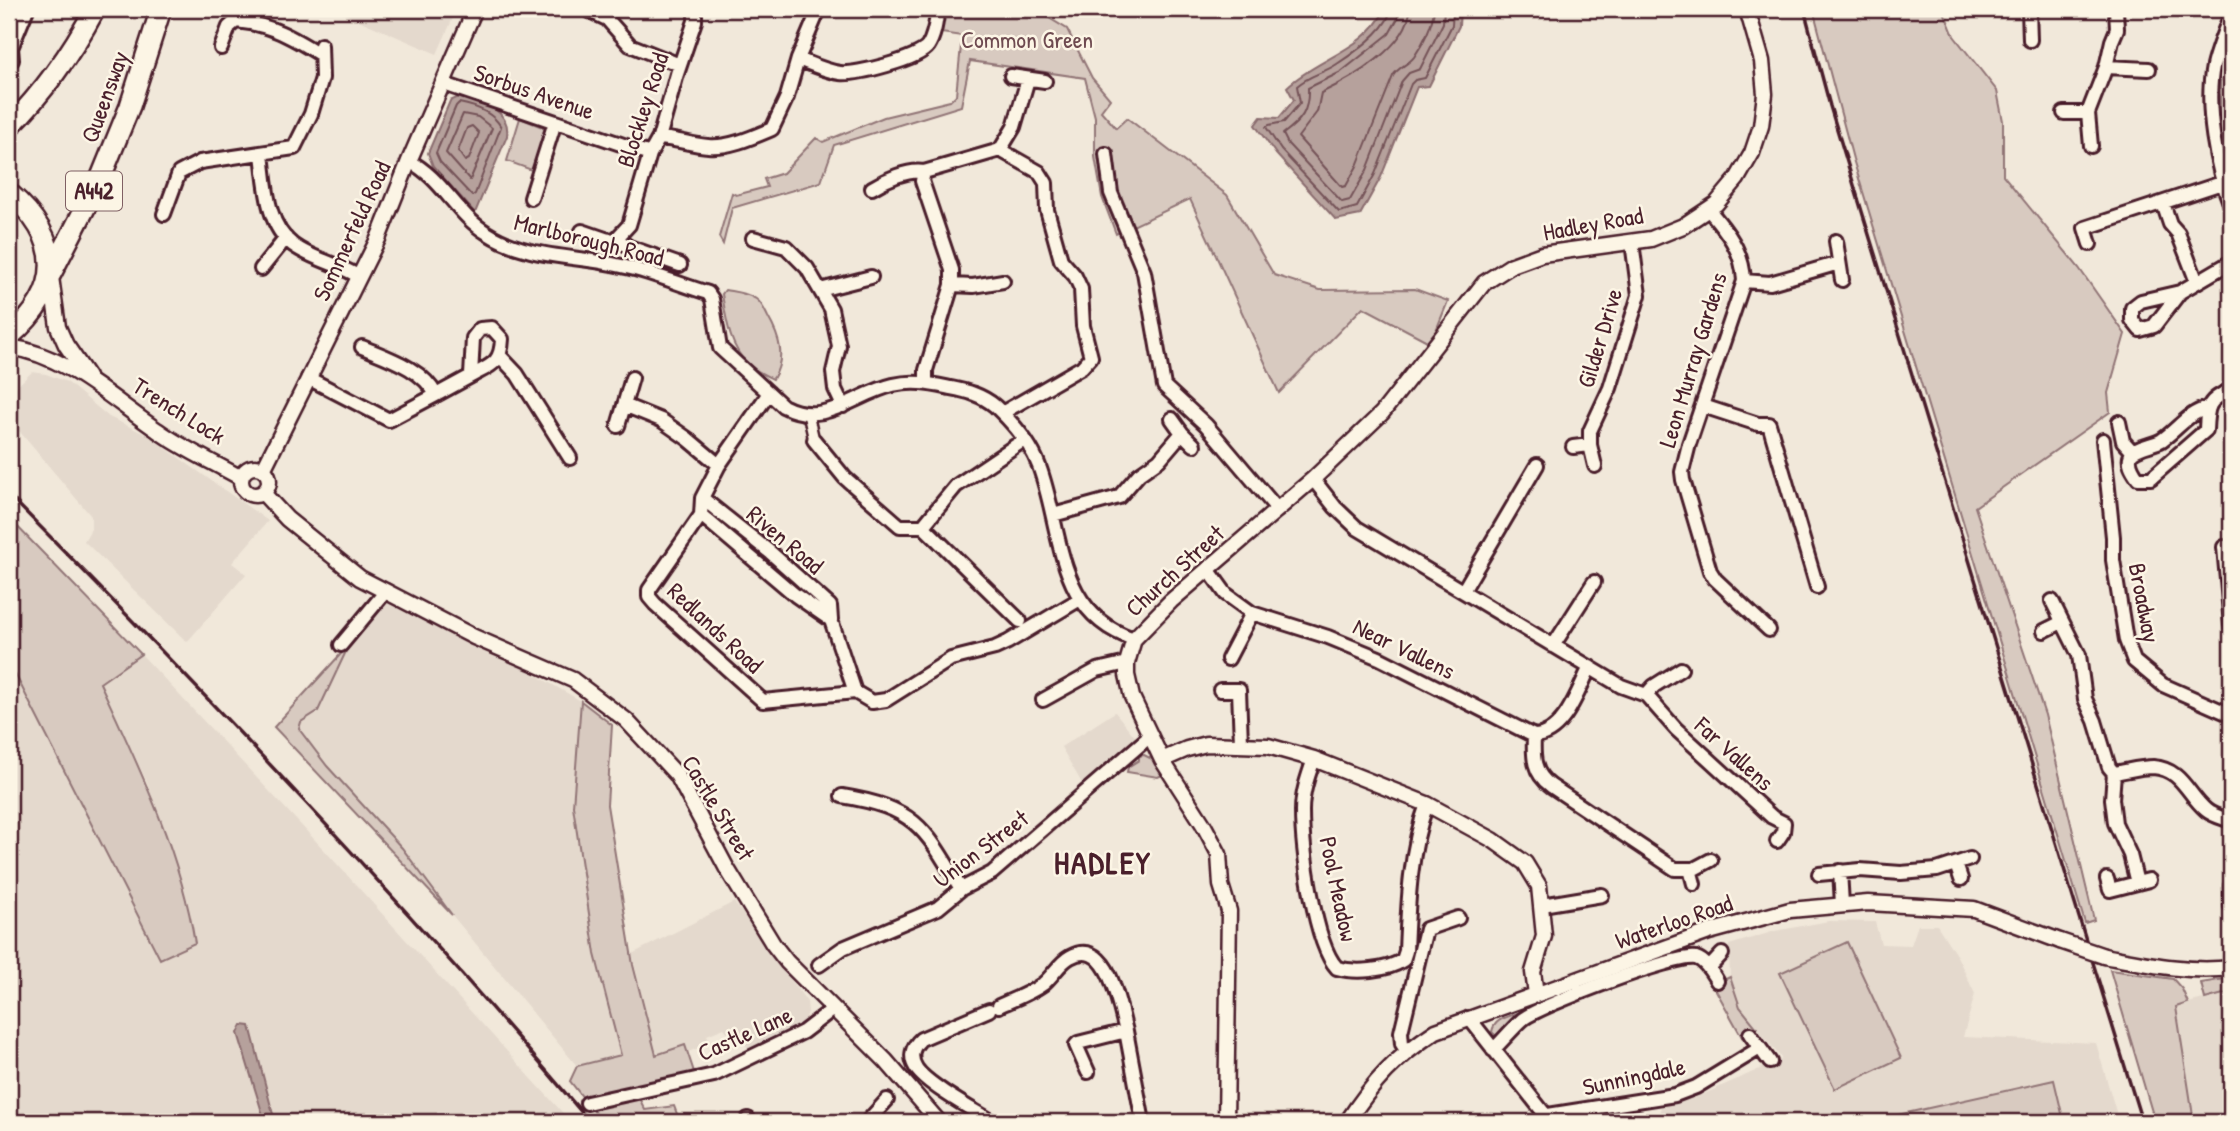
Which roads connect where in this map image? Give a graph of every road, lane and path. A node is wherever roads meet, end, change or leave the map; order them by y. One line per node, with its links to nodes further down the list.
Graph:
1 (27, 9): 16 (street)
2 (95, 9): 27 (highway, Queensway)
3 (161, 9): 55 (highway, Queensway / A442)
4 (475, 9): 23 (street, Sommerfeld Road)
5 (586, 9): 17 (street)
6 (695, 9): 17 (street, Blockley Road)
7 (819, 9): 15 (street)
8 (938, 9): 15 (street)
9 (1747, 9): 42 (street, Hadley Road)
10 (2029, 9): 13 (street)
11 (2116, 9): 18 (street)
12 (2231, 14): 36 (street)
13 (2030, 40)
14 (221, 48): 31 (street)
15 (798, 59): 28 (street)
16 (12, 60)
17 (680, 65): 28 (street, Blockley Road)
18 (2106, 67): 19 (street); 25 (street)
19 (2149, 69)
20 (1011, 76): 21 (street)
21 (1028, 79): 22 (street); 30 (street)
22 (1045, 81)
23 (444, 84): 26 (street, Sorbus Avenue); 34 (street, Sommerfeld Road)
24 (2064, 113): 25 (street)
25 (2088, 113): 29 (street)
26 (555, 122): 32 (street, Sorbus Avenue); 39 (street)
27 (9, 127)
28 (659, 138): 32 (street, Blockley Road)
29 (2091, 146)
30 (1000, 150): 35 (street); 82 (street)
31 (262, 154): 43 (street); 45 (street)
32 (650, 154): 47 (street, Blockley Road)
33 (1106, 154): 104 (street)
34 (409, 161): 56 (street, Sommerfeld Road); 76 (street, Marlborough Road)
35 (923, 172): 37 (street); 62 (street)
36 (2227, 181): 40 (street); 41 (street)
37 (872, 188)
38 (9, 193): 55 (highway, A442)
39 (531, 198)
40 (2164, 202): 50 (street); 61 (street)
41 (2231, 206)
42 (1708, 209): 49 (street, Hadley Road); 60 (street, Leon Murray Gardens)
43 (164, 214)
44 (582, 231): 47 (street)
45 (286, 238): 54 (street); 56 (street)
46 (753, 238): 63 (street)
47 (616, 239): 53 (street)
48 (1836, 241): 52 (street)
49 (1632, 242): 65 (street, Hadley Road); 92 (street, Gilder Drive)
50 (2090, 244)
51 (2231, 262): 61 (street)
52 (1839, 263): 58 (street); 60 (street)
53 (680, 265)
54 (261, 269)
55 (51, 276): 66 (highway, A442); 74 (street)
56 (358, 276): 71 (street, Sommerfeld Road)
57 (871, 276): 63 (street)
58 (1842, 280)
59 (1003, 281): 62 (street)
60 (1744, 281): 80 (street, Leon Murray Gardens)
61 (2197, 282): 64 (street)
62 (952, 285): 73 (street)
63 (820, 290): 79 (street)
64 (2180, 292)
65 (1453, 323): 101 (street, Church Street)
66 (9, 337)
67 (9, 347): 74 (street, Trench Lock)
68 (362, 347): 77 (street)
69 (499, 355): 70 (street); 70 (street); 95 (street)
70 (471, 376): 77 (street)
71 (308, 378): 77 (street); 99 (street, Sommerfeld Road)
72 (632, 378): 78 (street)
73 (926, 383): 79 (street); 82 (street)
74 (93, 384): 100 (street, Trench Lock)
75 (2231, 390): 81 (street)
76 (769, 393): 83 (street, Marlborough Road); 96 (street)
77 (436, 396)
78 (624, 405): 86 (street); 96 (street)
79 (843, 406): 83 (street)
80 (1703, 407): 111 (street); 121 (street, Leon Murray Gardens)
81 (2207, 408): 94 (street); 94 (street)
82 (1002, 413): 89 (street)
83 (808, 414): 88 (street)
84 (1172, 419): 87 (street)
85 (2119, 422): 94 (street)
86 (618, 426)
87 (1182, 433): 91 (street); 106 (street)
88 (814, 440): 107 (street)
89 (1024, 440): 106 (street); 107 (street)
90 (2102, 440): 134 (street, Broadway)
91 (1194, 445)
92 (1590, 445): 93 (street); 98 (street, Gilder Drive)
93 (1573, 447)
94 (2133, 452)
95 (570, 458)
96 (719, 465): 103 (street)
97 (1537, 465): 112 (street)
98 (1595, 466)
99 (263, 470): 100 (street); 102 (street)
100 (241, 478): 102 (street, Castle Street)
101 (1313, 479): 104 (street, Church Street); 112 (street, Far Vallens)
102 (263, 493): 113 (street, Castle Street)
103 (702, 498): 105 (street); 117 (street, Riven Road)
104 (1278, 510): 109 (street, Church Street)
105 (701, 515): 117 (street, Riven Road); 131 (street, Redlands Road)
106 (1053, 515): 114 (street)
107 (927, 521): 120 (street)
108 (2224, 547): 119 (street)
109 (1208, 569): 116 (street, Near Vallens); 123 (street, Church Street)
110 (1594, 582): 125 (street)
111 (1818, 587)
112 (1463, 591): 125 (street, Far Vallens)
113 (386, 592): 124 (street); 167 (street, Castle Street)
114 (1080, 599): 120 (street, Redlands Road); 123 (street)
115 (2052, 601): 118 (street)
116 (1252, 613): 126 (street); 136 (street, Near Vallens)
117 (831, 620): 131 (street, Riven Road)
118 (2062, 622): 122 (street); 140 (street)
119 (2231, 625)
120 (1023, 626): 131 (street, Redlands Road)
121 (1769, 630)
122 (2044, 631)
123 (1134, 639): 127 (street, Church Street)
124 (341, 645)
125 (1553, 646): 128 (street, Far Vallens)
126 (1228, 659)
127 (1127, 663): 133 (street); 135 (street, Church Street)
128 (1590, 667): 132 (street, Far Vallens); 136 (street)
129 (1681, 669): 132 (street)
130 (1220, 690): 137 (street)
131 (855, 692)
132 (1646, 695): 144 (street, Far Vallens)
133 (1042, 701)
134 (2231, 715)
135 (1150, 736): 139 (street, Church Street); 155 (street, Union Street)
136 (1534, 736): 148 (street)
137 (1241, 743): 138 (street); 139 (street)
138 (1314, 759): 142 (street); 142 (street, Pool Meadow)
139 (1162, 761): 183 (street, Church Street)
140 (2114, 773): 143 (street); 152 (street)
141 (842, 796): 155 (street)
142 (1427, 804): 158 (street)
143 (2231, 821)
144 (1777, 841)
145 (1970, 859): 147 (street)
146 (1711, 860): 148 (street)
147 (1956, 864): 149 (street); 151 (street)
148 (1690, 869): 153 (street)
149 (1840, 871): 150 (street); 157 (street)
150 (1819, 874)
151 (1961, 878)
152 (2107, 879)
153 (1694, 884)
154 (2231, 886): 159 (street)
155 (961, 888): 162 (street, Union Street)
156 (1602, 895): 158 (street)
157 (1842, 904): 164 (street, Waterloo Road, bridge); 166 (street, Waterloo Road)
158 (1542, 905): 166 (street)
159 (2231, 906)
160 (1458, 918): 173 (street)
161 (1722, 954): 163 (street)
162 (820, 965)
163 (1709, 968): 165 (street); 172 (street)
164 (2231, 968)
165 (1717, 981)
166 (1536, 994): 168 (street, Waterloo Road)
167 (833, 1009): 177 (street, Castle Lane); 180 (street, Castle Street)
168 (1469, 1018): 172 (street); 173 (street, Waterloo Road)
169 (1126, 1031): 175 (street); 181 (street); 182 (street)
170 (1751, 1034): 171 (street)
171 (1760, 1048): 174 (street); 178 (street, Sunningdale)
172 (1493, 1050): 178 (street)
173 (1406, 1051): 184 (street, Waterloo Road)
174 (1770, 1062)
175 (1088, 1072)
176 (887, 1100): 179 (street)
177 (587, 1103)
178 (1550, 1118)
179 (867, 1122)
180 (939, 1122)
181 (993, 1122)
182 (1143, 1122)
183 (1226, 1122)
184 (1347, 1122)

